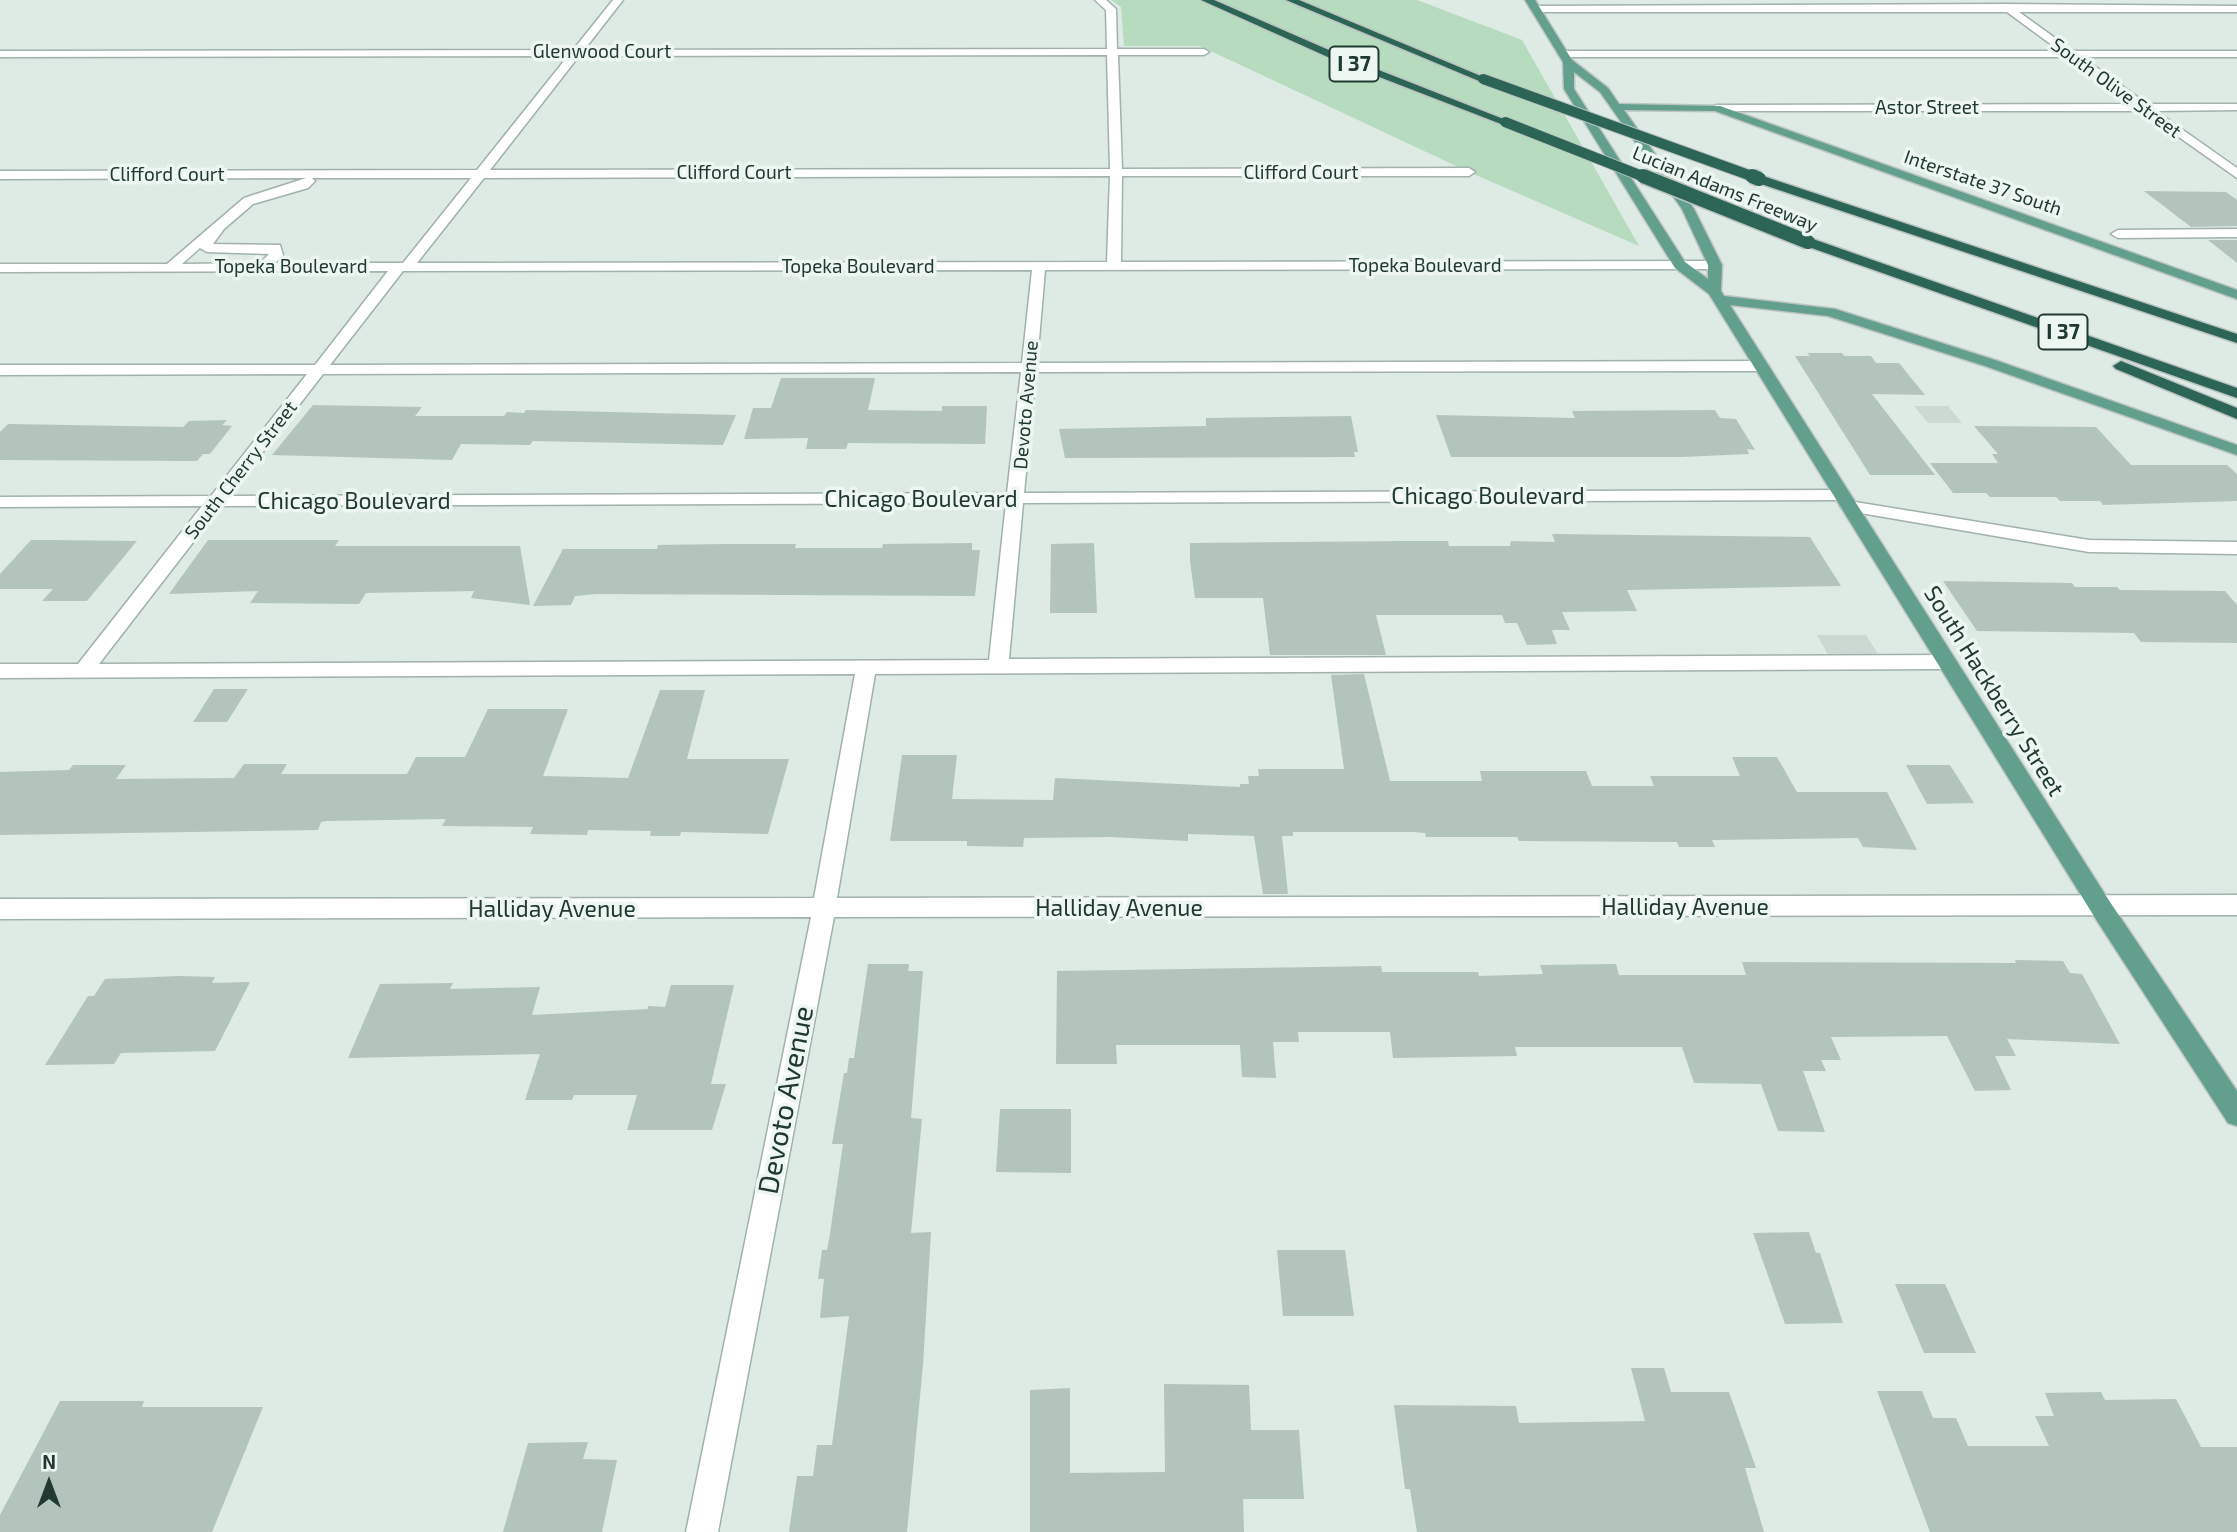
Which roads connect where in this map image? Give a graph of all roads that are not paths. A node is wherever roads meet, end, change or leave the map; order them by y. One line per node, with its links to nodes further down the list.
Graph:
1 (618, 0): 10 (street, South Cherry Street)
2 (1100, 0): 9 (street)
3 (1206, 0): 38 (highway, Lucian Adams Freeway / I 37, bridge)
4 (1290, 0): 26 (highway, Lucian Adams Freeway / I 37, bridge)
5 (1996, 0): 7 (street, South Olive Street)
6 (1532, 5): 7 (street); 15 (main road, South Hackberry Street)
7 (2009, 9): 8 (street); 14 (street, South Olive Street)
8 (2237, 9)
9 (1112, 51): 10 (street, Glenwood Court); 11 (street, Glenwood Court); 21 (street)
10 (578, 52): 12 (street, Glenwood Court); 23 (street, South Cherry Street)
11 (1204, 52)
12 (0, 54)
13 (2237, 54): 14 (street)
14 (2070, 55): 15 (street); 17 (street, South Olive Street)
15 (1565, 58): 16 (main road, South Hackberry Street); 30 (main road, South Hackberry Street)
16 (1617, 107): 19 (main road, Astor Street); 31 (main road, South Hackberry Street)
17 (2142, 107): 18 (street, Astor Street); 19 (street, Astor Street); 24 (street, South Olive Street)
18 (2237, 107)
19 (1716, 108): 39 (main road, Interstate 37 South)
20 (1469, 172): 21 (street, Clifford Court)
21 (1116, 173): 23 (street, Clifford Court); 33 (street)
22 (315, 174): 23 (street, Clifford Court); 25 (street, Clifford Court); 29 (street)
23 (482, 174): 37 (street, South Cherry Street)
24 (2237, 174)
25 (0, 175)
26 (1893, 225): 41 (highway); 42 (highway, Lucian Adams Freeway / I 37)
27 (2237, 233): 28 (street)
28 (2118, 234)
29 (206, 240): 35 (street); 36 (street)
30 (1680, 265): 31 (street, Topeka Boulevard); 33 (street, Topeka Boulevard); 40 (main road, South Hackberry Street)
31 (1715, 265): 40 (main road, South Hackberry Street)
32 (1039, 267): 33 (street, Topeka Boulevard); 37 (street, Topeka Boulevard); 44 (street, Devoto Avenue)
33 (1114, 267)
34 (0, 268): 35 (street, Topeka Boulevard)
35 (171, 268): 36 (street, Topeka Boulevard)
36 (264, 268): 37 (street, Topeka Boulevard)
37 (403, 268): 46 (street, South Cherry Street)
38 (1889, 271): 47 (highway, Lucian Adams Freeway / I 37); 48 (highway)
39 (2237, 295)
40 (1717, 296): 43 (main road, South Hackberry Street); 49 (main road)
41 (2237, 326)
42 (2237, 339)
43 (1761, 366): 44 (street); 51 (main road, South Hackberry Street)
44 (1029, 368): 46 (street); 50 (street, Devoto Avenue)
45 (0, 370): 46 (street)
46 (320, 370): 52 (street, South Cherry Street)
47 (2237, 393)
48 (2237, 414)
49 (2237, 450)
50 (1017, 498): 51 (street, Chicago Boulevard); 52 (street, Chicago Boulevard); 57 (street, Devoto Avenue)
51 (1846, 500): 54 (street, Chicago Boulevard); 55 (main road, South Hackberry Street)
52 (216, 501): 53 (street, Chicago Boulevard); 59 (street, South Cherry Street)
53 (0, 502)
54 (2237, 548)
55 (1947, 662): 57 (street); 61 (main road, South Hackberry Street)
56 (866, 668): 57 (street); 59 (street); 63 (street, Devoto Avenue)
57 (998, 668)
58 (0, 671): 59 (street)
59 (82, 671)
60 (2237, 905): 61 (street, Halliday Avenue)
61 (2101, 906): 63 (street, Halliday Avenue); 64 (main road, South Hackberry Street)
62 (0, 909): 63 (street, Halliday Avenue)
63 (824, 909): 65 (street, Devoto Avenue)
64 (2237, 1114)
65 (702, 1532)

